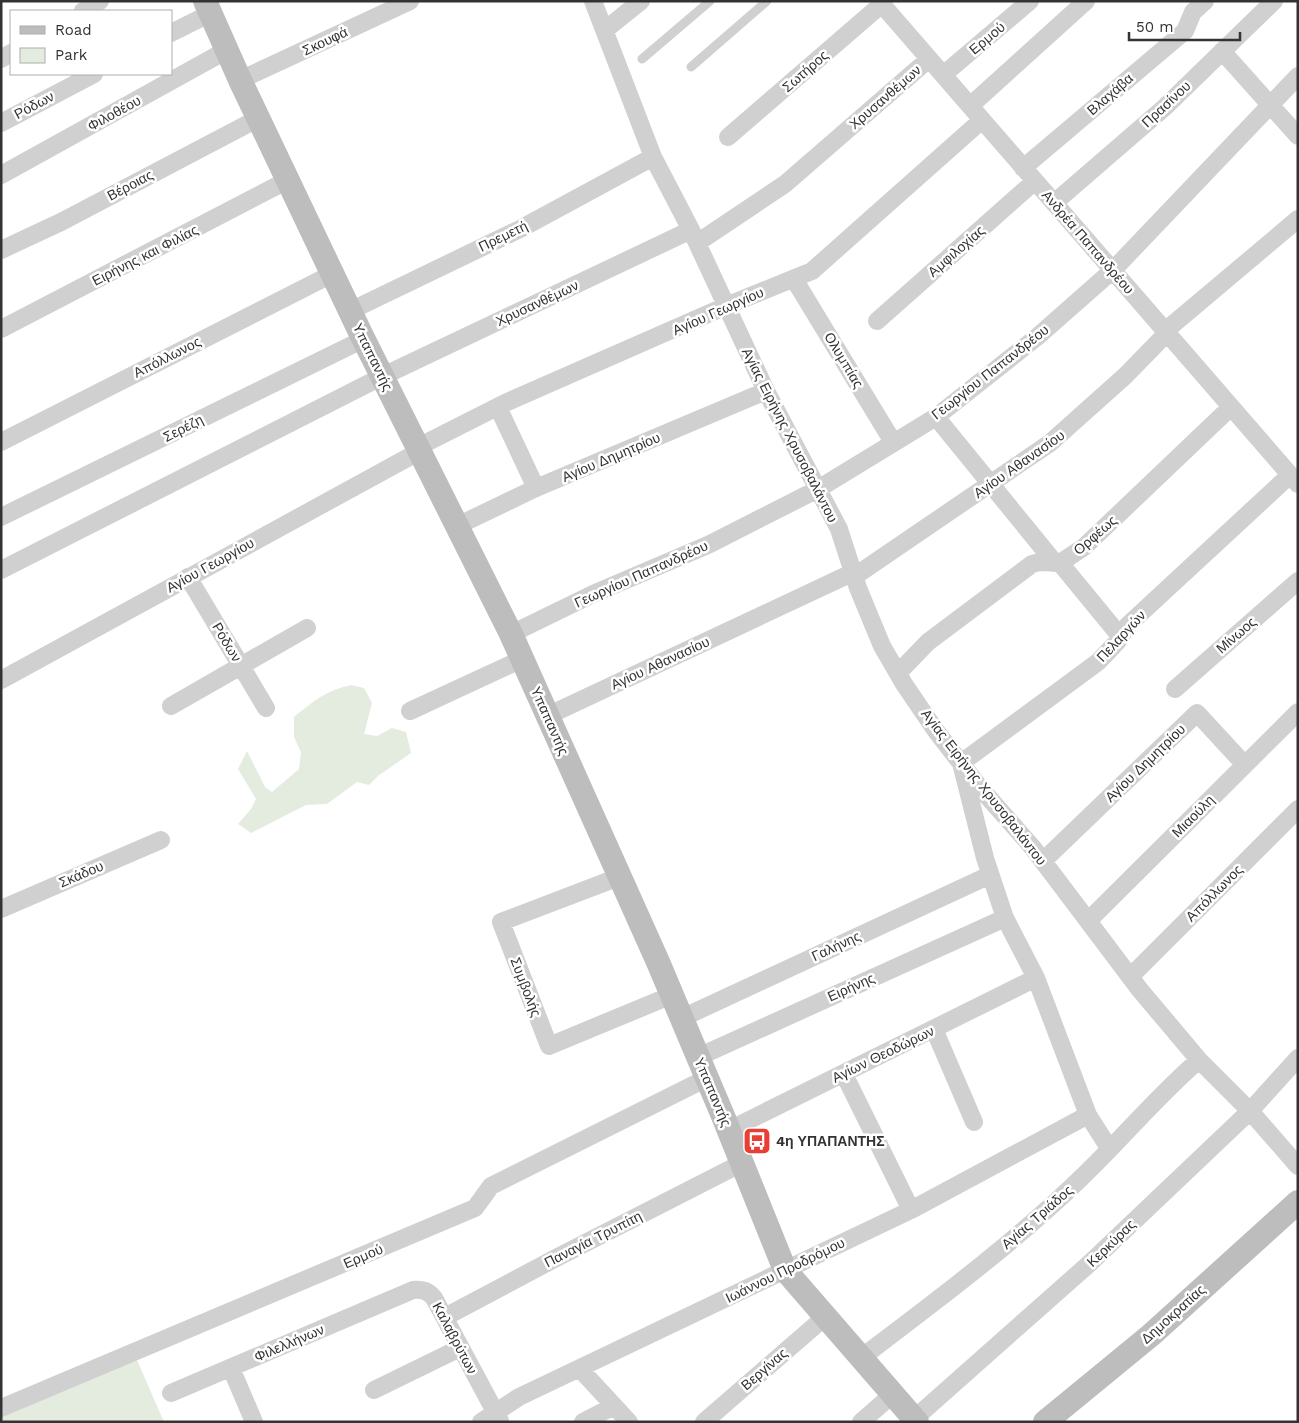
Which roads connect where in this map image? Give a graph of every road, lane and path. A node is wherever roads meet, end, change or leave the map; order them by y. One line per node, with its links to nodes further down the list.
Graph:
1 (100, 1): 13 (street)
2 (410, 1): 24 (street, Σκουφά)
3 (594, 1): 14 (street, Αγίας Ειρήνης Χρυσοβαλάντου)
4 (641, 1): 14 (street)
5 (710, 1): 18 (lane)
6 (767, 1): 20 (lane)
7 (1030, 1): 22 (street, Ερμού)
8 (1086, 1): 25 (street)
9 (1205, 1): 33 (street, Βλαχάβα)
10 (1274, 1): 17 (street, Πρασίνου)
11 (880, 3): 19 (street, Ανδρέα Παπανδρέου); 31 (street, Σωτήρος)
12 (207, 4): 15 (street); 16 (street, Υπαπαντής)
13 (85, 10)
14 (605, 30): 32 (street, Αγίας Ειρήνης Χρυσοβαλάντου)
15 (172, 32)
16 (227, 50): 24 (street, Υπαπαντής); 34 (street, Φιλοθέου)
17 (1222, 51): 26 (street); 37 (street, Πρασίνου)
18 (642, 59)
19 (929, 59): 22 (street, Ανδρέα Παπανδρέου); 39 (street, Χρυσανθέμων)
20 (691, 67)
21 (92, 75): 29 (street, Ρόδων)
22 (943, 75): 25 (street, Ανδρέα Παπανδρέου)
23 (1298, 76): 26 (street, Γεωργίου Παπανδρέου)
24 (240, 80): 27 (street, Υπαπαντής)
25 (970, 106): 28 (street, Ανδρέα Παπανδρέου)
26 (1270, 107): 30 (street); 41 (street, Γεωργίου Παπανδρέου)
27 (259, 118): 35 (street, Υπαπαντής); 40 (street, Βέροιας)
28 (982, 120): 33 (street, Ανδρέα Παπανδρέου); 43 (street, Αγίου Γεωργίου)
29 (1, 122)
30 (1298, 136)
31 (728, 137)
32 (654, 157): 39 (street, Αγίας Ειρήνης Χρυσοβαλάντου); 45 (street, Πρεμετή)
33 (1024, 168): 36 (street, Ανδρέα Παπανδρέου)
34 (1, 175)
35 (288, 180): 42 (street, Υπαπαντής); 47 (street, Ειρήνης και Φιλίας)
36 (1035, 181): 37 (street, Ανδρέα Παπανδρέου); 46 (street, Αμφιλοχίας)
37 (1054, 202): 41 (street, Ανδρέα Παπανδρέου)
38 (1298, 219): 48 (street, Αγίου Αθανασίου)
39 (694, 236): 44 (street, Αγίας Ειρήνης Χρυσοβαλάντου); 50 (street, Χρυσανθέμων)
40 (1, 250)
41 (1113, 270): 48 (street, Ανδρέα Παπανδρέου); 54 (street, Γεωργίου Παπανδρέου)
42 (332, 274): 45 (street, Υπαπαντής); 55 (street, Απόλλωνος)
43 (794, 279): 44 (street, Αγίου Γεωργίου); 56 (street, Ολυμπίας)
44 (726, 306): 51 (street, Αγίας Ειρήνης Χρυσοβαλάντου); 52 (street, Αγίου Γεωργίου)
45 (350, 311): 49 (street, Υπαπαντής)
46 (877, 321)
47 (1, 330)
48 (1166, 332): 53 (street, Ανδρέα Παπανδρέου); 59 (street, Αγίου Αθανασίου)
49 (364, 339): 50 (street, Υπαπαντής); 62 (street, Σερέζη)
50 (383, 376): 57 (street, Υπαπαντής); 65 (street, Χρυσανθέμων)
51 (766, 392): 60 (street, Αγίου Δημητρίου); 61 (street, Αγίας Ειρήνης Χρυσοβαλάντου)
52 (498, 407): 57 (street, Αγίου Γεωργίου); 60 (street)
53 (1231, 407): 58 (street, Ανδρέα Παπανδρέου); 64 (street, Ορφέως)
54 (936, 417): 56 (street, Γεωργίου Παπανδρέου); 59 (street)
55 (1, 442)
56 (893, 442): 61 (street, Γεωργίου Παπανδρέου)
57 (419, 449): 63 (street, Υπαπαντής); 67 (street, Αγίου Γεωργίου)
58 (1294, 479): 71 (street, Πελαργών)
59 (991, 483): 64 (street); 66 (street, Αγίου Αθανασίου)
60 (536, 488): 63 (street, Αγίου Δημητρίου)
61 (818, 489): 66 (street, Αγίας Ειρήνης Χρυσοβαλάντου); 70 (street, Γεωργίου Παπανδρέου)
62 (1, 517)
63 (457, 526): 70 (street, Υπαπαντής)
64 (1058, 563): 71 (street); 74 (street, Ορφέως)
65 (1, 570)
66 (855, 574): 74 (street, Αγίας Ειρήνης Χρυσοβαλάντου); 81 (street, Αγίου Αθανασίου)
67 (188, 577): 73 (street, Ρόδων); 75 (street, Αγίου Γεωργίου)
68 (1298, 581): 76 (street, Μίνωος)
69 (307, 628): 73 (street)
70 (511, 634): 72 (street, Υπαπαντής)
71 (1120, 636): 82 (street, Πελαργών)
72 (522, 659): 79 (street); 81 (street, Υπαπαντής)
73 (241, 665): 77 (street); 78 (street, Ρόδων)
74 (898, 673): 82 (street, Αγίας Ειρήνης Χρυσοβαλάντου)
75 (1, 680)
76 (1175, 689)
77 (170, 706)
78 (266, 708)
79 (410, 711)
80 (1298, 712): 83 (street, Μιαούλη)
81 (547, 716): 88 (street, Υπαπαντής)
82 (961, 763): 86 (street, Αγίας Ειρήνης Χρυσοβαλάντου); 87 (street)
83 (1245, 765): 86 (street, Αγίου Δημητρίου); 91 (street, Μιαούλη)
84 (1298, 809): 92 (street, Απόλλωνος)
85 (161, 840): 89 (street, Σκάδου)
86 (1043, 861): 91 (street, Αγίας Ειρήνης Χρυσοβαλάντου)
87 (990, 875): 90 (street); 95 (street, Γαλήνης)
88 (619, 877): 94 (street, Υπαπαντής); 94 (street, Συμβολής)
89 (1, 909)
90 (1005, 918): 93 (street); 99 (street, Ειρήνης)
91 (1088, 921): 92 (street, Αγίας Ειρήνης Χρυσοβαλάντου)
92 (1130, 977): 98 (street, Αγίας Ειρήνης Χρυσοβαλάντου)
93 (1036, 978): 96 (street, Αγίων Θεοδώρων); 102 (street)
94 (672, 995): 95 (street, Υπαπαντής)
95 (682, 1018): 99 (street, Υπαπαντής)
96 (934, 1029): 100 (street, Αγίων Θεοδώρων); 103 (street)
97 (1298, 1058): 101 (street, Κερκύρας)
98 (1199, 1060): 101 (street, Αγίας Ειρήνης Χρυσοβαλάντου); 105 (street, Αγίας Τριάδος)
99 (702, 1068): 104 (street, Υπαπαντής); 122 (street, Ερμού)
100 (844, 1074): 104 (street, Αγίων Θεοδώρων); 109 (street)
101 (1250, 1112): 107 (street, Αγίας Ειρήνης Χρυσοβαλάντου); 124 (street, Κερκύρας)
102 (1088, 1115): 105 (street); 109 (street, Ιωάννου Προδρόμου)
103 (974, 1122)
104 (729, 1130): 106 (street, Υπαπαντής)
105 (1109, 1148): 115 (street, Αγίας Τριάδος)
106 (742, 1163): 110 (street, Υπαπαντής); 113 (street, Παναγία Τρυπίτη)
107 (1298, 1166)
108 (1298, 1202): 130 (street, Δημοκρατίας)
109 (911, 1210): 110 (street, Ιωάννου Προδρόμου)
110 (784, 1270): 112 (street, Υπαπαντής); 117 (street, Ιωάννου Προδρόμου)
111 (401, 1297): 113 (street, Καλαβρύτων); 116 (street, Φιλελλήνων)
112 (825, 1316): 115 (street, Υπαπαντής); 128 (street, Βεργίνας)
113 (445, 1317): 114 (street, Καλαβρύτων)
114 (460, 1348): 118 (street); 123 (street, Καλαβρύτων)
115 (861, 1358): 120 (street, Υπαπαντής)
116 (231, 1368): 119 (street, Φιλελλήνων); 125 (street)
117 (580, 1369): 121 (street); 123 (street, Ιωάννου Προδρόμου)
118 (374, 1390)
119 (171, 1394)
120 (892, 1394): 124 (street, Υπαπαντής); 129 (street)
121 (614, 1406): 126 (street); 127 (street)
122 (1, 1408)
123 (492, 1418)
124 (915, 1420)
125 (254, 1422)
126 (583, 1422)
127 (629, 1422)
128 (704, 1422)
129 (861, 1422)
130 (1045, 1422)

